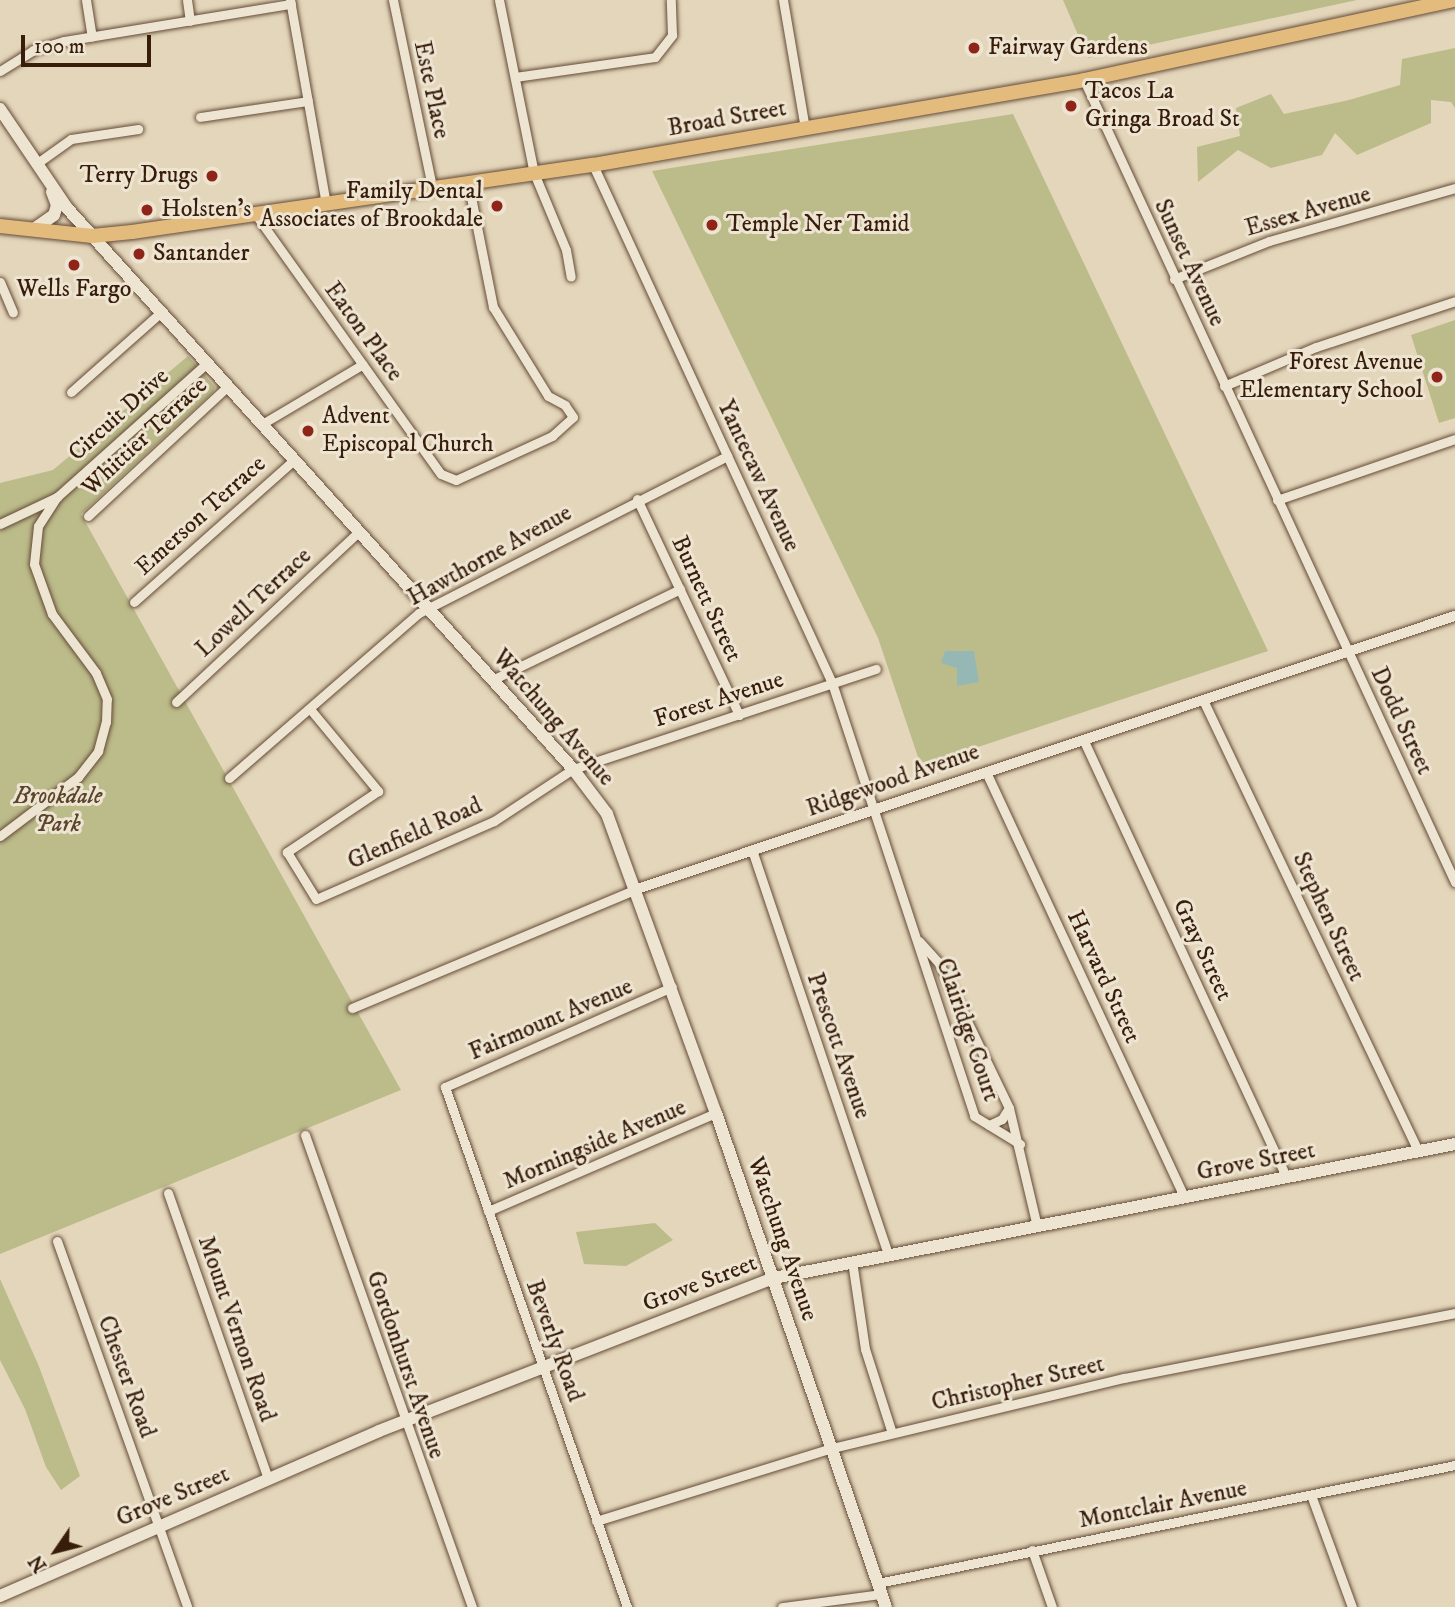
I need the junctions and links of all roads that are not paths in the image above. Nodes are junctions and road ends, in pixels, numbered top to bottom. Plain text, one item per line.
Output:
1 (86, 0) edge
2 (187, 0) edge
3 (393, 0) edge
4 (499, 0) edge
5 (671, 0) edge
6 (783, 0) edge
7 (1455, 0) edge
8 (290, 2) edge
9 (190, 21) junction
10 (92, 37) junction
11 (0, 71) edge
12 (515, 77) junction
13 (1084, 80) junction
14 (308, 101) junction
15 (0, 109) edge
16 (200, 117) dead end
17 (138, 129) dead end
18 (805, 129) junction
19 (36, 164) junction
20 (593, 165) junction
21 (534, 173) junction
22 (468, 182) junction
23 (50, 185) junction
24 (432, 187) junction
25 (1455, 188) edge
26 (326, 205) junction
27 (256, 215) junction
28 (0, 226) edge
29 (34, 229) junction
30 (92, 236) junction
31 (571, 277) dead end
32 (1174, 279) junction
33 (0, 282) edge
34 (1455, 301) edge
35 (13, 312) dead end
36 (161, 312) junction
37 (207, 363) junction
38 (363, 364) junction
39 (228, 386) junction
40 (1224, 386) junction
41 (71, 392) dead end
42 (262, 424) junction
43 (1455, 439) edge
44 (727, 456) junction
45 (294, 460) junction
46 (57, 497) junction
47 (638, 499) junction
48 (1277, 500) junction
49 (88, 516) dead end
50 (0, 524) edge
51 (359, 532) junction
52 (680, 589) junction
53 (134, 602) dead end
54 (427, 608) junction
55 (1455, 616) edge
56 (1348, 652) junction
57 (876, 668) dead end
58 (492, 680) junction
59 (832, 683) junction
60 (1203, 700) junction
61 (176, 702) dead end
62 (310, 709) junction
63 (738, 715) junction
64 (1083, 739) junction
65 (573, 769) junction
66 (986, 772) junction
67 (229, 778) dead end
68 (871, 810) junction
69 (0, 836) edge
70 (752, 850) junction
71 (1451, 865) edge
72 (1455, 882) edge
73 (637, 889) junction
74 (918, 940) junction
75 (672, 987) junction
76 (352, 1008) dead end
77 (444, 1087) joint
78 (1009, 1108) junction
79 (716, 1113) junction
80 (989, 1125) junction
81 (305, 1136) dead end
82 (1020, 1144) junction
83 (1455, 1144) edge
84 (1418, 1151) junction
85 (1286, 1177) junction
86 (168, 1193) dead end
87 (1185, 1198) junction
88 (488, 1211) junction
89 (1037, 1226) junction
90 (58, 1241) dead end
91 (888, 1253) junction
92 (852, 1261) junction
93 (774, 1278) junction
94 (1455, 1313) edge
95 (544, 1368) junction
96 (404, 1422) junction
97 (892, 1433) junction
98 (832, 1448) junction
99 (1455, 1465) edge
100 (268, 1479) junction
101 (1311, 1495) junction
102 (596, 1521) junction
103 (159, 1526) junction
104 (1032, 1550) junction
105 (880, 1589) junction
106 (2, 1597) edge
107 (187, 1607) edge
108 (472, 1607) edge
109 (627, 1607) edge
110 (782, 1607) edge
111 (886, 1607) edge
112 (1052, 1607) edge
113 (1352, 1607) edge

1 - 10 street
2 - 9 street
3 - 24 street, Este Place
4 - 12 street
5 - 12 street
6 - 18 street
7 - 13 main road, Broad Street
8 - 9 street
8 - 14 street
9 - 10 street
10 - 11 street
12 - 21 street
13 - 18 main road, Broad Street
13 - 32 street, Sunset Avenue
14 - 16 street
14 - 26 street
15 - 19 main road, Watchung Avenue
17 - 19 street
18 - 20 main road, Broad Street
19 - 23 main road, Watchung Avenue
20 - 21 main road, Broad Street
20 - 44 street, Yantecaw Avenue
21 - 22 main road, Broad Street
21 - 31 street
22 - 24 main road, Broad Street
22 - 38 street, Eaton Place
23 - 29 main road
23 - 30 main road, Watchung Avenue
24 - 26 main road, Broad Street
25 - 32 street, Essex Avenue
26 - 27 main road, Broad Street
27 - 30 main road, Broad Street
27 - 38 street, Eaton Place
28 - 29 main road, Broad Street
29 - 30 main road, Broad Street
30 - 36 main road, Watchung Avenue
32 - 40 street, Sunset Avenue
33 - 35 street
34 - 40 street
36 - 37 main road, Watchung Avenue
36 - 41 street
37 - 39 main road, Watchung Avenue
37 - 46 street, Circuit Drive
38 - 42 street
39 - 42 main road, Watchung Avenue
39 - 49 street, Whittier Terrace
40 - 48 street, Sunset Avenue
42 - 45 main road, Watchung Avenue
43 - 48 street
44 - 47 street, Hawthorne Avenue
44 - 59 street, Yantecaw Avenue
45 - 51 main road, Watchung Avenue
45 - 53 street, Emerson Terrace
46 - 50 street
46 - 69 street
47 - 52 street, Burnett Street
47 - 54 street, Hawthorne Avenue
48 - 56 street, Sunset Avenue
51 - 54 main road, Watchung Avenue
51 - 61 street, Lowell Terrace
52 - 58 street
52 - 63 street, Burnett Street
54 - 58 main road, Watchung Avenue
54 - 62 street, Hawthorne Avenue
55 - 56 street, Ridgewood Avenue
56 - 60 street, Ridgewood Avenue
56 - 71 street, Dodd Street
57 - 59 street, Forest Avenue
58 - 65 main road, Watchung Avenue
59 - 63 street, Forest Avenue
59 - 68 street, Yantecaw Avenue
60 - 64 street, Ridgewood Avenue
60 - 84 street, Stephen Street
62 - 65 street, Glenfield Road
62 - 67 street, Hawthorne Avenue
63 - 65 street, Forest Avenue
64 - 66 street, Ridgewood Avenue
64 - 85 street, Gray Street
65 - 73 main road, Watchung Avenue
66 - 68 street, Ridgewood Avenue
66 - 87 street, Harvard Street
68 - 70 street, Ridgewood Avenue
68 - 74 street, Clairidge Court
70 - 73 street, Ridgewood Avenue
70 - 91 street, Prescott Avenue
71 - 72 street, Dodd Street
73 - 75 main road, Watchung Avenue
73 - 76 street, Ridgewood Avenue
74 - 78 street, Clairidge Court
74 - 80 street, Clairidge Court
75 - 77 street, Fairmount Avenue
75 - 79 main road, Watchung Avenue
77 - 88 street, Beverly Road
78 - 80 street, Clairidge Court
78 - 82 street, Clairidge Court
79 - 88 street, Morningside Avenue
79 - 93 main road, Watchung Avenue
80 - 82 street, Clairidge Court
81 - 96 street, Gordonhurst Avenue
82 - 89 street, Clairidge Court
83 - 84 main road, Grove Street
84 - 85 main road, Grove Street
85 - 87 main road, Grove Street
86 - 100 street, Mount Vernon Road
87 - 89 main road, Grove Street
88 - 95 street, Beverly Road
89 - 91 main road, Grove Street
90 - 103 street, Chester Road
91 - 92 main road, Grove Street
92 - 93 main road, Grove Street
92 - 97 street
93 - 95 main road, Grove Street
93 - 98 main road, Watchung Avenue
94 - 97 street, Christopher Street
95 - 96 main road, Grove Street
95 - 102 street, Beverly Road
96 - 100 main road, Grove Street
96 - 108 street, Gordonhurst Avenue
97 - 98 street, Christopher Street
98 - 102 street, Christopher Street
98 - 105 main road, Watchung Avenue
99 - 101 street, Montclair Avenue
100 - 103 main road, Grove Street
101 - 104 street, Montclair Avenue
101 - 113 street
102 - 109 street, Beverly Road
103 - 106 main road, Grove Street
103 - 107 street, Chester Road
104 - 105 street, Montclair Avenue
104 - 112 street
105 - 110 street, Montclair Avenue
105 - 111 main road, Watchung Avenue

